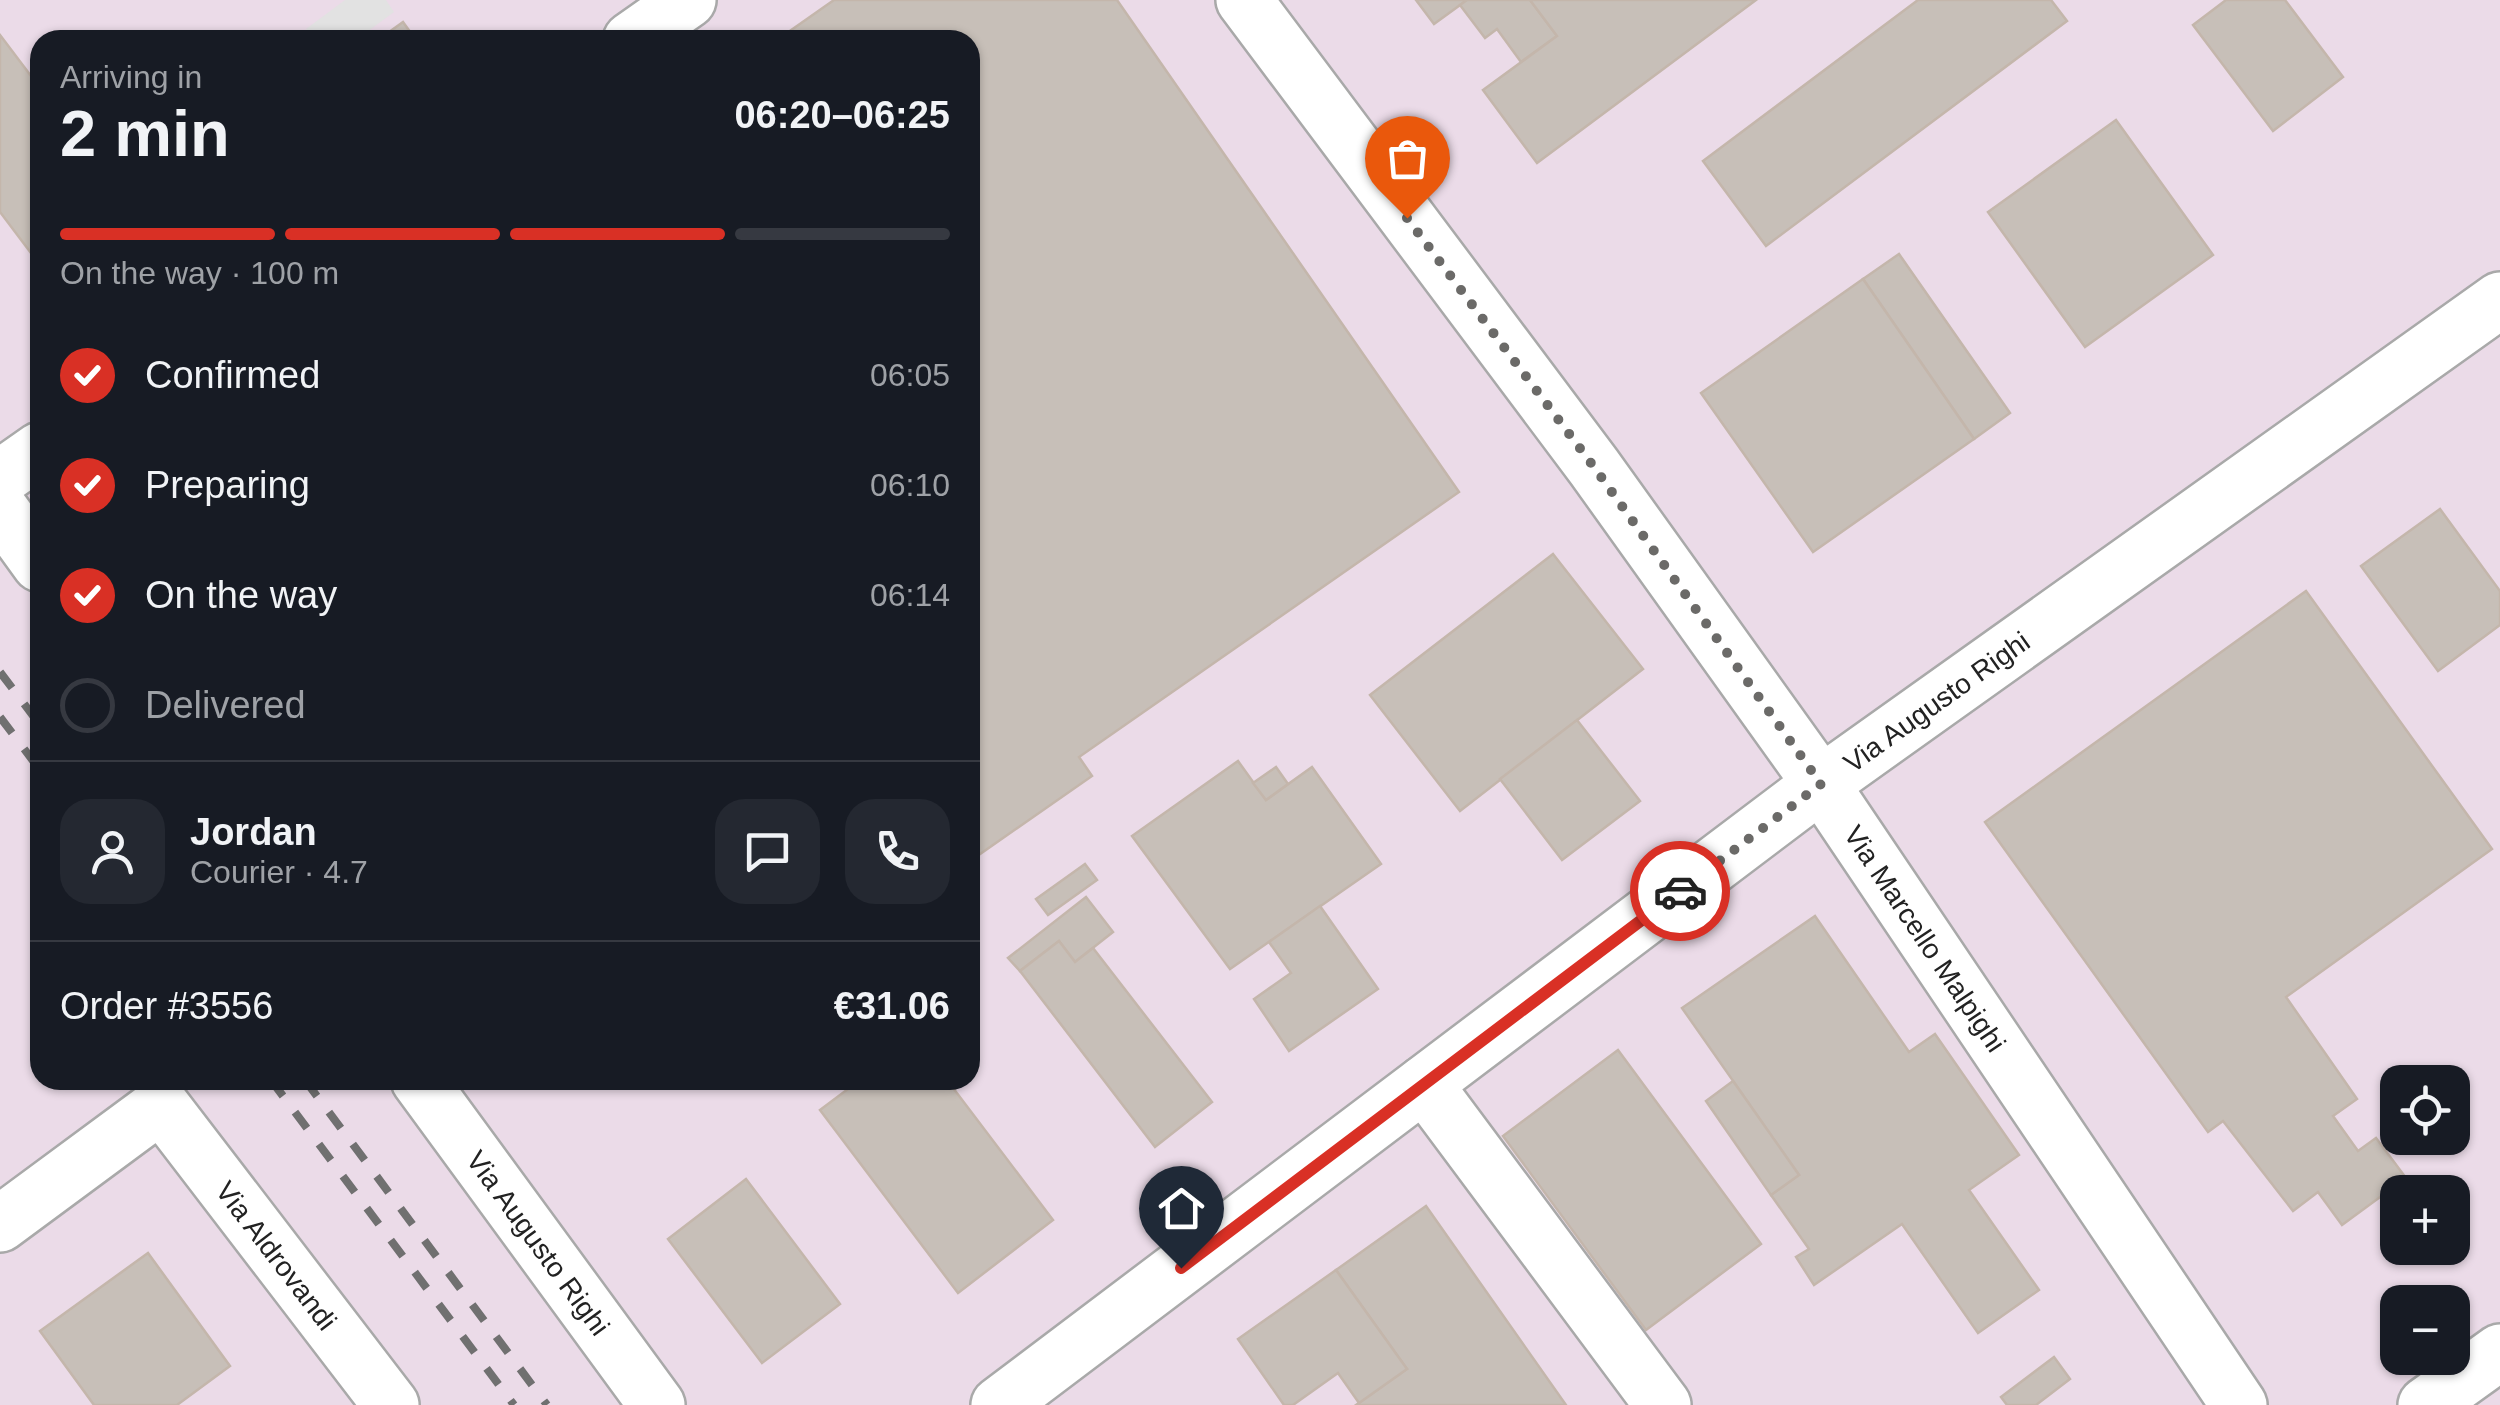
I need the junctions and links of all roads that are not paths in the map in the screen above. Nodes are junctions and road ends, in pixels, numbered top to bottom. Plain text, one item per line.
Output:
1 (688, 0) edge
2 (1244, 0) edge
3 (645, 30) edge
4 (2500, 300) edge
5 (30, 457) edge
6 (0, 478) edge
7 (0, 509) edge
8 (30, 550) edge
9 (1821, 784) junction
10 (1424, 1084) junction
11 (425, 1090) edge
12 (0, 1224) edge
13 (2500, 1352) edge
14 (391, 1405) edge
15 (657, 1405) edge
16 (999, 1405) edge
17 (1663, 1405) edge
18 (2239, 1405) edge
19 (2426, 1405) edge

1 - 3 street
2 - 9 street, Via Marcello Malpighi
4 - 9 street, Via Augusto Righi
5 - 6 street
7 - 8 street
9 - 10 street, Via Augusto Righi
9 - 18 street, Via Marcello Malpighi
10 - 16 street, Via Augusto Righi
10 - 17 street
11 - 15 street, Via Augusto Righi
12 - 14 street, Via Aldrovandi
13 - 19 street

